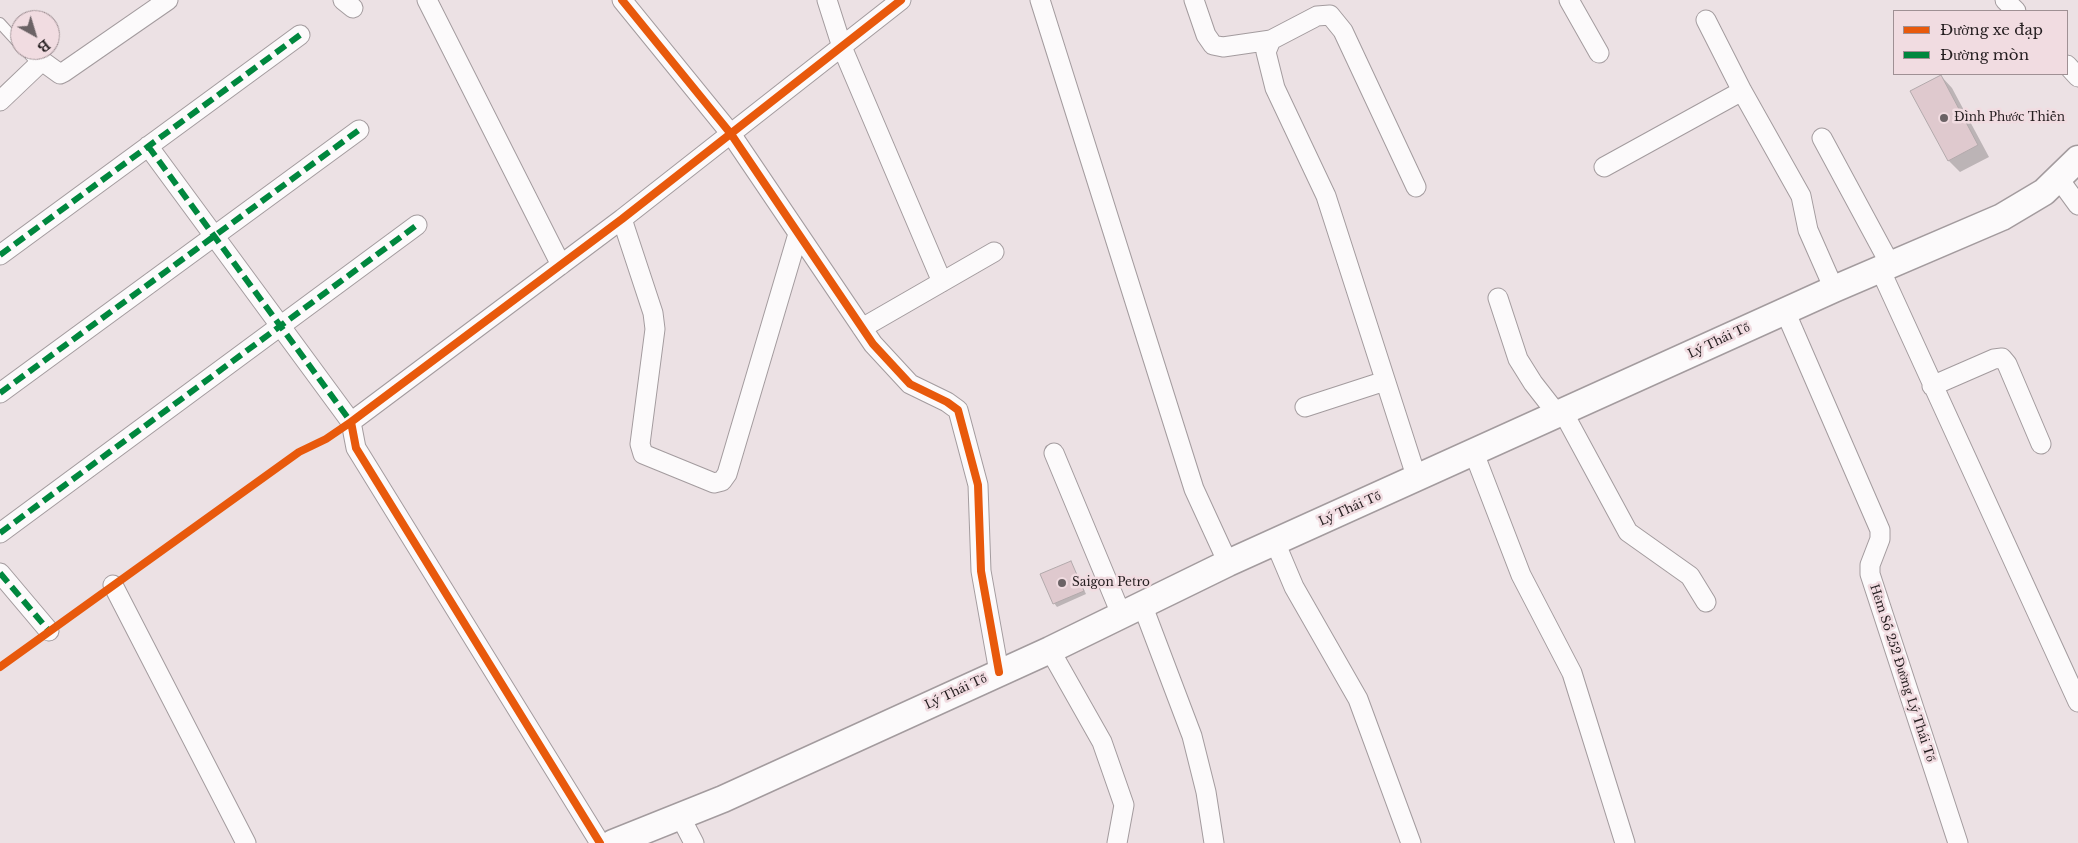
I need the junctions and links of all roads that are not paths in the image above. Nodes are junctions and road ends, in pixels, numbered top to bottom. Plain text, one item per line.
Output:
1 (168, 0) edge
2 (427, 0) edge
3 (622, 0) edge
4 (827, 0) edge
5 (901, 0) edge
6 (1040, 0) edge
7 (1194, 0) edge
8 (1569, 0) edge
9 (2005, 0) edge
10 (1314, 8) edge
11 (2015, 10) edge
12 (1706, 20) dead end
13 (0, 23) edge
14 (10, 34) edge
15 (300, 35) dead end
16 (1271, 40) junction
17 (842, 47) junction
18 (1599, 53) dead end
19 (34, 60) edge
20 (38, 64) junction
21 (2068, 66) edge
22 (2078, 76) edge
23 (1742, 92) junction
24 (0, 100) edge
25 (359, 130) dead end
26 (731, 134) junction
27 (1822, 138) dead end
28 (148, 146) junction
29 (2078, 159) edge
30 (1604, 167) dead end
31 (2059, 179) junction
32 (1416, 187) dead end
33 (2078, 205) edge
34 (622, 219) junction
35 (417, 225) dead end
36 (798, 234) junction
37 (214, 235) junction
38 (994, 252) dead end
39 (0, 255) edge
40 (561, 266) junction
41 (1885, 266) junction
42 (942, 282) junction
43 (1834, 288) junction
44 (1498, 298) dead end
45 (1785, 311) junction
46 (281, 326) junction
47 (862, 328) junction
48 (1386, 381) junction
49 (1932, 386) junction
50 (0, 393) edge
51 (1305, 407) dead end
52 (1560, 413) junction
53 (351, 422) junction
54 (2041, 444) dead end
55 (1054, 453) dead end
56 (1474, 453) junction
57 (1417, 479) junction
58 (0, 533) edge
59 (1275, 542) junction
60 (1228, 563) junction
61 (0, 573) edge
62 (113, 585) dead end
63 (1706, 602) dead end
64 (1132, 609) junction
65 (49, 631) dead end
66 (1050, 650) junction
67 (1000, 672) junction
68 (2078, 702) edge
69 (680, 816) junction
70 (246, 843) edge
71 (600, 843) edge
72 (612, 843) edge
73 (694, 843) edge
74 (1117, 843) edge
75 (1214, 843) edge
76 (1411, 843) edge
77 (1625, 843) edge
78 (1958, 843) edge

1 - 20 street
2 - 40 street
3 - 26 street
4 - 17 street
5 - 17 street
6 - 60 street
7 - 16 street
8 - 18 street
9 - 11 street
10 - 16 street
10 - 32 street
12 - 23 street
13 - 14 lane
15 - 28 street
16 - 48 street
17 - 26 street
17 - 42 street
19 - 20 lane
20 - 24 street
21 - 22 street
23 - 30 street
23 - 43 street
25 - 37 street
26 - 34 street
26 - 36 street
27 - 41 street
28 - 37 street
28 - 39 street
29 - 31 main road, Lý Thái Tổ
31 - 33 street
31 - 41 main road, Lý Thái Tổ
34 - 36 street
34 - 40 street
35 - 46 street
36 - 47 street
37 - 46 street
37 - 50 street
38 - 42 street
40 - 53 street
41 - 43 main road, Lý Thái Tổ
41 - 49 street
42 - 47 street
43 - 45 main road, Lý Thái Tổ
44 - 52 street
45 - 52 main road, Lý Thái Tổ
45 - 78 street, Hẻm Số 252 Đường Lý Thái Tổ
46 - 53 street
46 - 58 street
47 - 67 street
48 - 51 street
48 - 57 street
49 - 54 street
49 - 68 street
52 - 56 main road, Lý Thái Tổ
52 - 63 street
53 - 71 street
55 - 64 street
56 - 57 main road, Lý Thái Tổ
56 - 77 street
57 - 59 main road, Lý Thái Tổ
59 - 60 main road, Lý Thái Tổ
59 - 76 street
60 - 64 main road, Lý Thái Tổ
61 - 65 street
62 - 70 street
64 - 66 main road, Lý Thái Tổ
64 - 75 street
66 - 67 main road, Lý Thái Tổ
66 - 74 street
67 - 69 main road, Lý Thái Tổ
69 - 72 main road, Lý Thái Tổ
69 - 73 street

